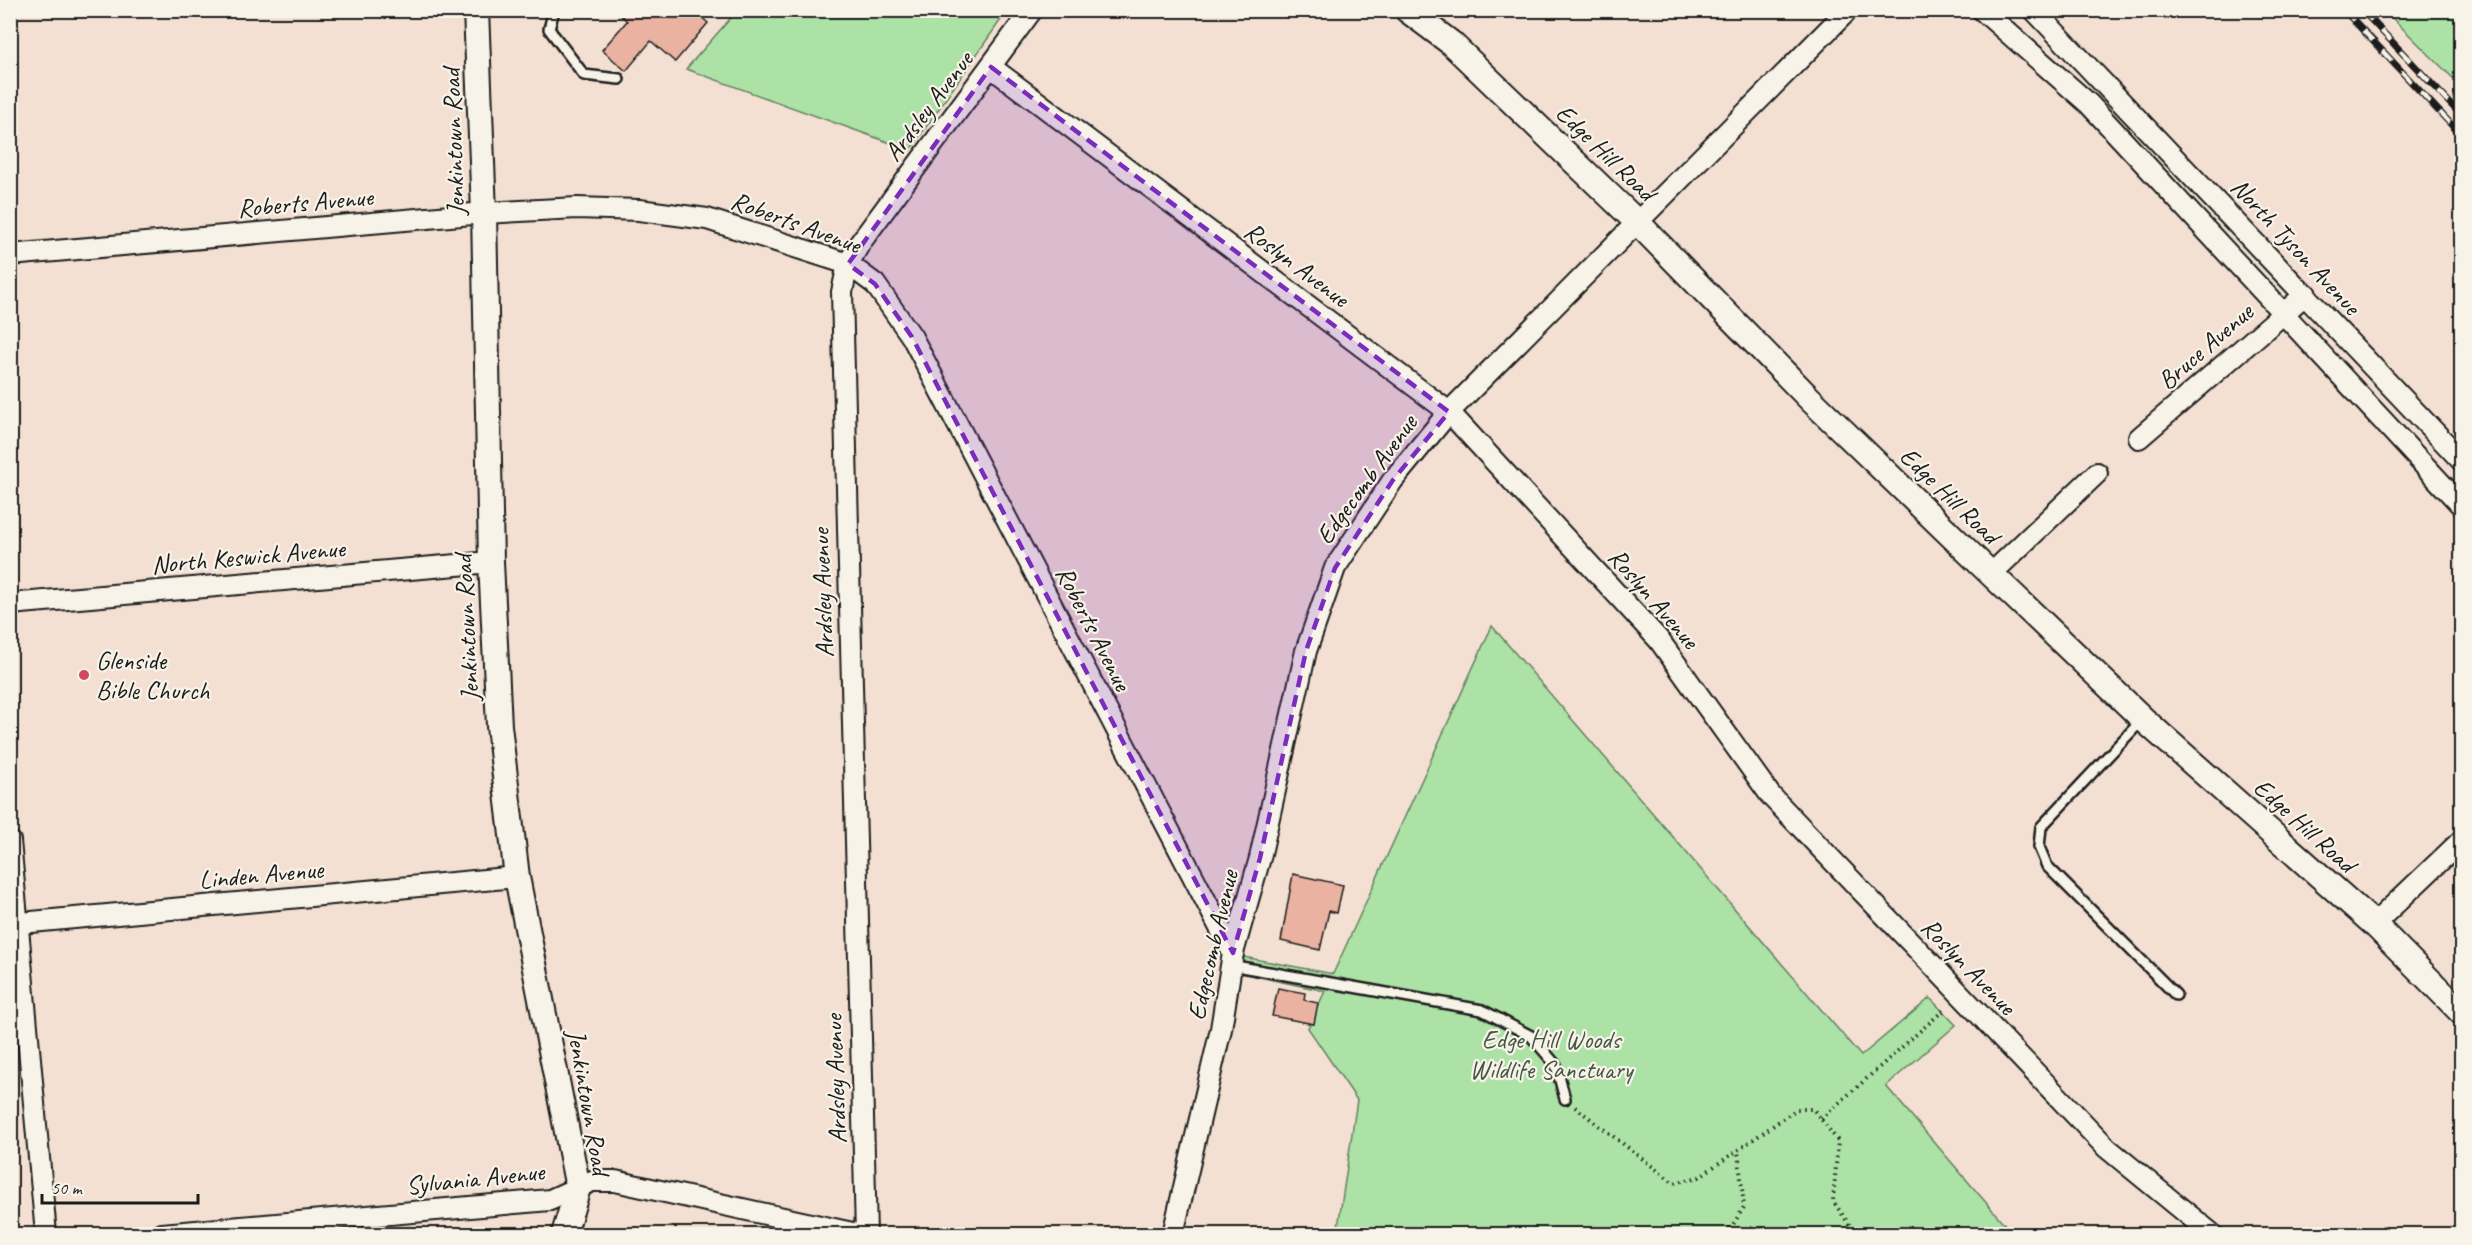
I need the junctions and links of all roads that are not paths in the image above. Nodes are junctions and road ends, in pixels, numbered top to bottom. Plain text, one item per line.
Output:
1 (476, 10) edge
2 (554, 10) edge
3 (1032, 10) edge
4 (1407, 10) edge
5 (1848, 10) edge
6 (1982, 10) edge
7 (2034, 10) edge
8 (991, 67) junction
9 (2091, 69) junction
10 (619, 79) dead end
11 (2117, 135) junction
12 (484, 213) junction
13 (1637, 222) junction
14 (10, 255) edge
15 (848, 264) junction
16 (2306, 294) junction
17 (2283, 315) junction
18 (1449, 412) junction
19 (2139, 438) dead end
20 (2462, 461) edge
21 (2097, 473) dead end
22 (2462, 506) edge
23 (491, 562) junction
24 (1991, 574) junction
25 (10, 604) edge
26 (2143, 719) junction
27 (2462, 840) edge
28 (10, 841) edge
29 (517, 877) junction
30 (14, 924) edge
31 (2374, 924) junction
32 (1231, 959) junction
33 (2175, 995) dead end
34 (2462, 1013) edge
35 (1565, 1100) road end
36 (578, 1188) junction
37 (46, 1234) edge
38 (162, 1234) edge
39 (564, 1234) edge
40 (857, 1234) edge
41 (866, 1234) edge
42 (1173, 1234) edge
43 (2212, 1234) edge

1 - 12 street, Jenkintown Road
2 - 10 lane
3 - 8 street, Ardsley Avenue
4 - 13 street, Edge Hill Road
5 - 13 street, Edgecomb Avenue
6 - 11 street, North Tyson Avenue
7 - 9 street, North Tyson Avenue
8 - 15 street, Ardsley Avenue
8 - 18 street, Roslyn Avenue
9 - 11 street, North Tyson Avenue
9 - 16 street, North Tyson Avenue
11 - 17 street, North Tyson Avenue
12 - 14 street, Roberts Avenue
12 - 15 street, Roberts Avenue
12 - 23 street, Jenkintown Road
13 - 18 street, Edgecomb Avenue
13 - 24 street, Edge Hill Road
15 - 32 street, Roberts Avenue
15 - 41 street, Ardsley Avenue
16 - 17 street, Bruce Avenue
16 - 20 street, North Tyson Avenue
17 - 19 street, Bruce Avenue
17 - 22 street, North Tyson Avenue
18 - 32 street, Edgecomb Avenue
18 - 43 street, Roslyn Avenue
21 - 24 street
23 - 25 street, North Keswick Avenue
23 - 29 street, Jenkintown Road
24 - 26 street, Edge Hill Road
26 - 31 street, Edge Hill Road
26 - 33 lane
27 - 31 street
28 - 30 street
29 - 30 street, Linden Avenue
29 - 36 street, Jenkintown Road
30 - 37 street
31 - 34 street, Edge Hill Road
32 - 35 lane
32 - 42 street, Edgecomb Avenue
36 - 38 street, Sylvania Avenue
36 - 39 street, Jenkintown Road
36 - 40 street, Sylvania Avenue

